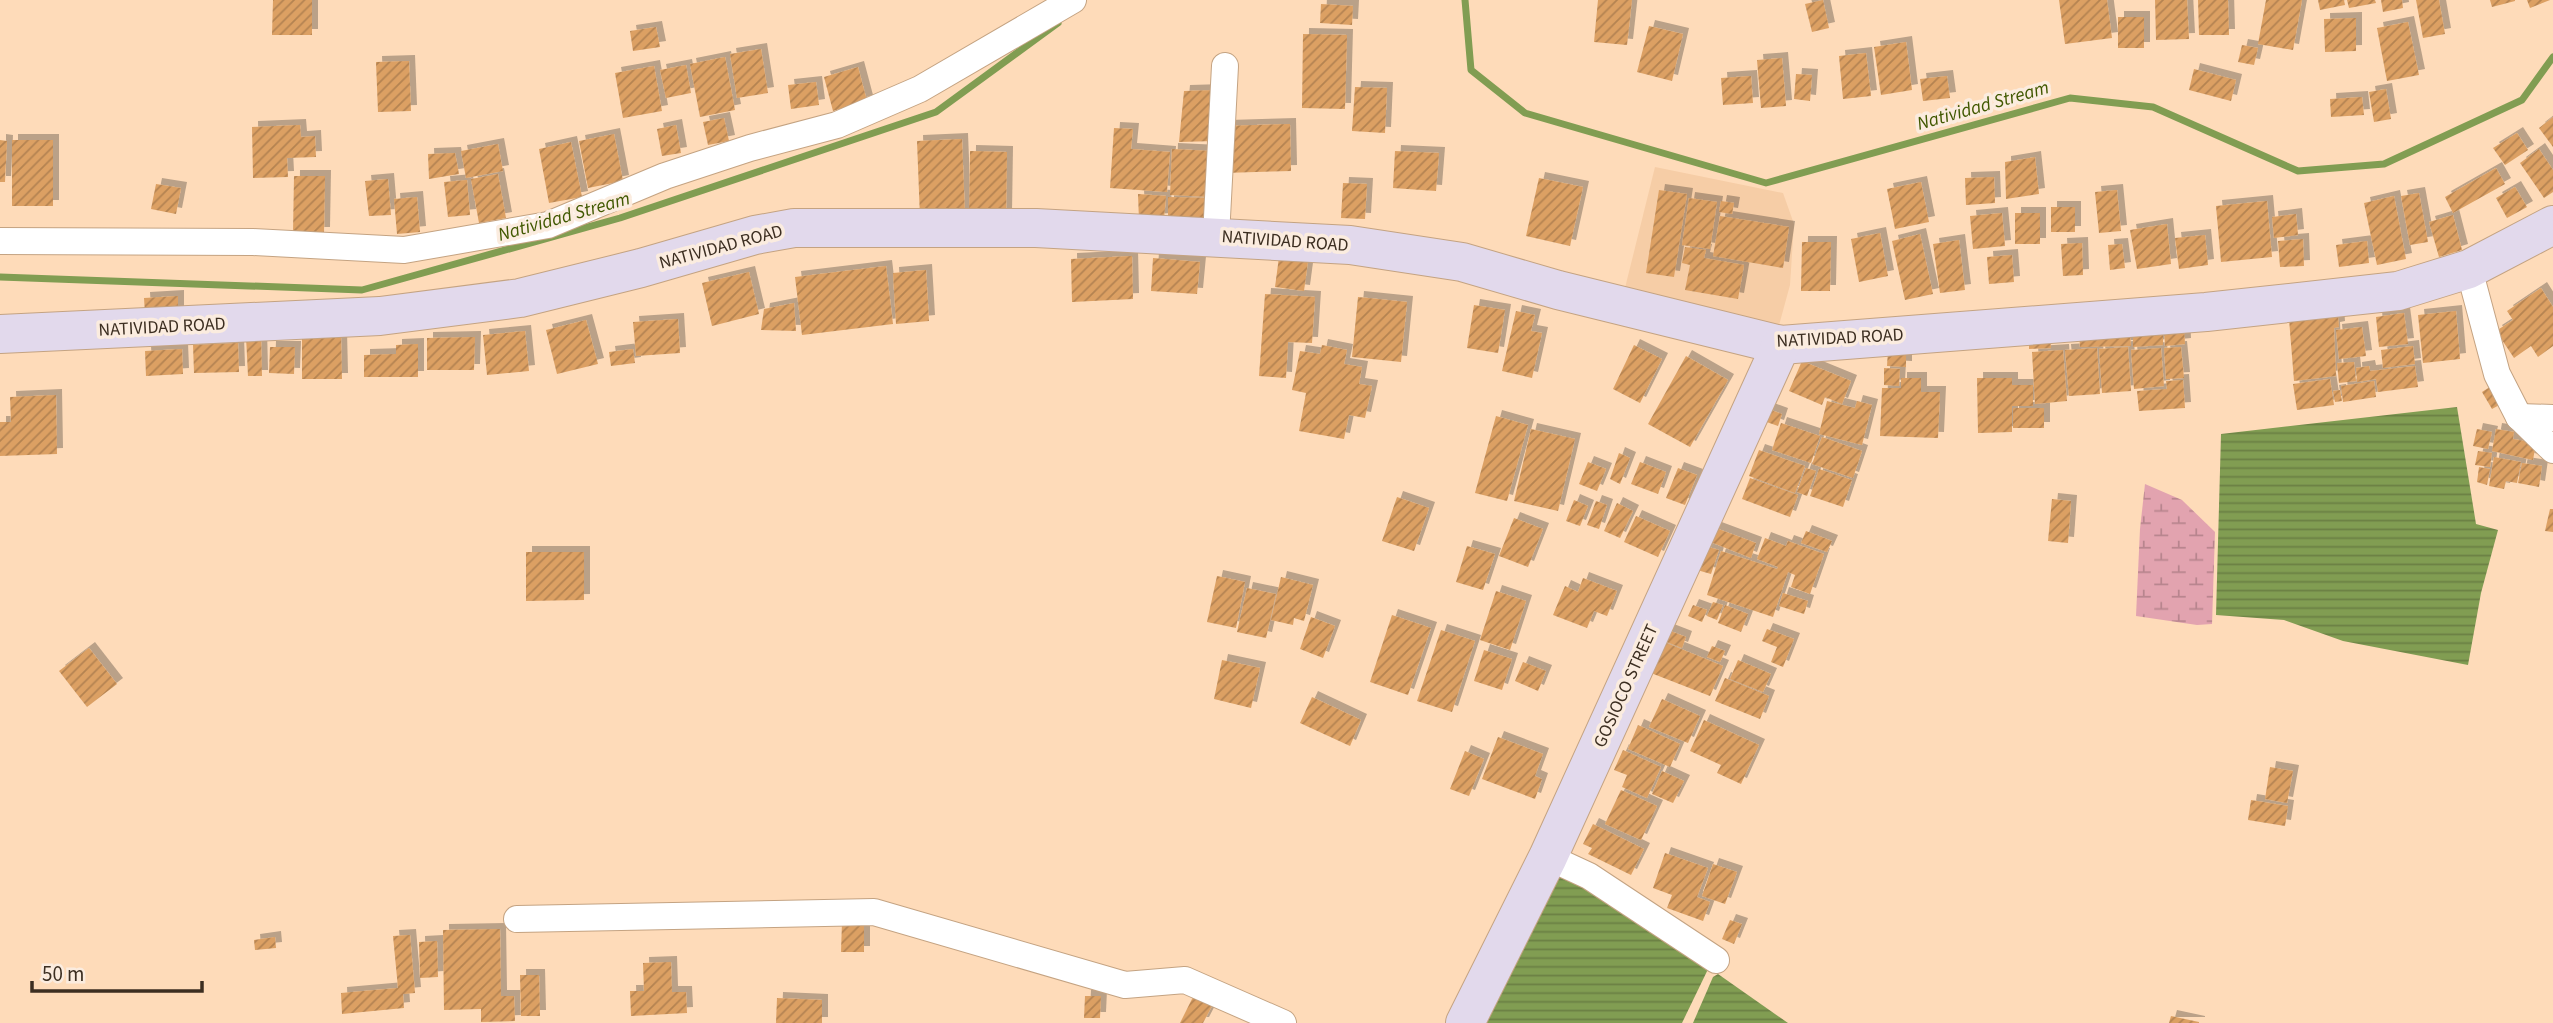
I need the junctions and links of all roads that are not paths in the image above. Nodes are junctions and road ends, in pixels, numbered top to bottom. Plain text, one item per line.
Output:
1 (1073, 0) edge
2 (1224, 66) dead end
3 (2553, 225) edge
4 (1216, 236) junction
5 (0, 241) edge
6 (2469, 269) junction
7 (0, 334) edge
8 (1781, 345) junction
9 (2519, 417) junction
10 (2553, 418) edge
11 (2553, 450) edge
12 (1548, 857) junction
13 (517, 919) dead end
14 (1716, 960) dead end
15 (1283, 1023) edge
16 (1465, 1023) edge

1 - 5 street
2 - 4 street
3 - 6 street, NATIVIDAD ROAD
4 - 7 street, NATIVIDAD ROAD
4 - 8 street, NATIVIDAD ROAD
6 - 8 street, NATIVIDAD ROAD
6 - 9 street
8 - 12 street, GOSIOCO STREET
9 - 10 street
9 - 11 street
12 - 14 street
12 - 16 street, GOSIOCO STREET
13 - 15 street

